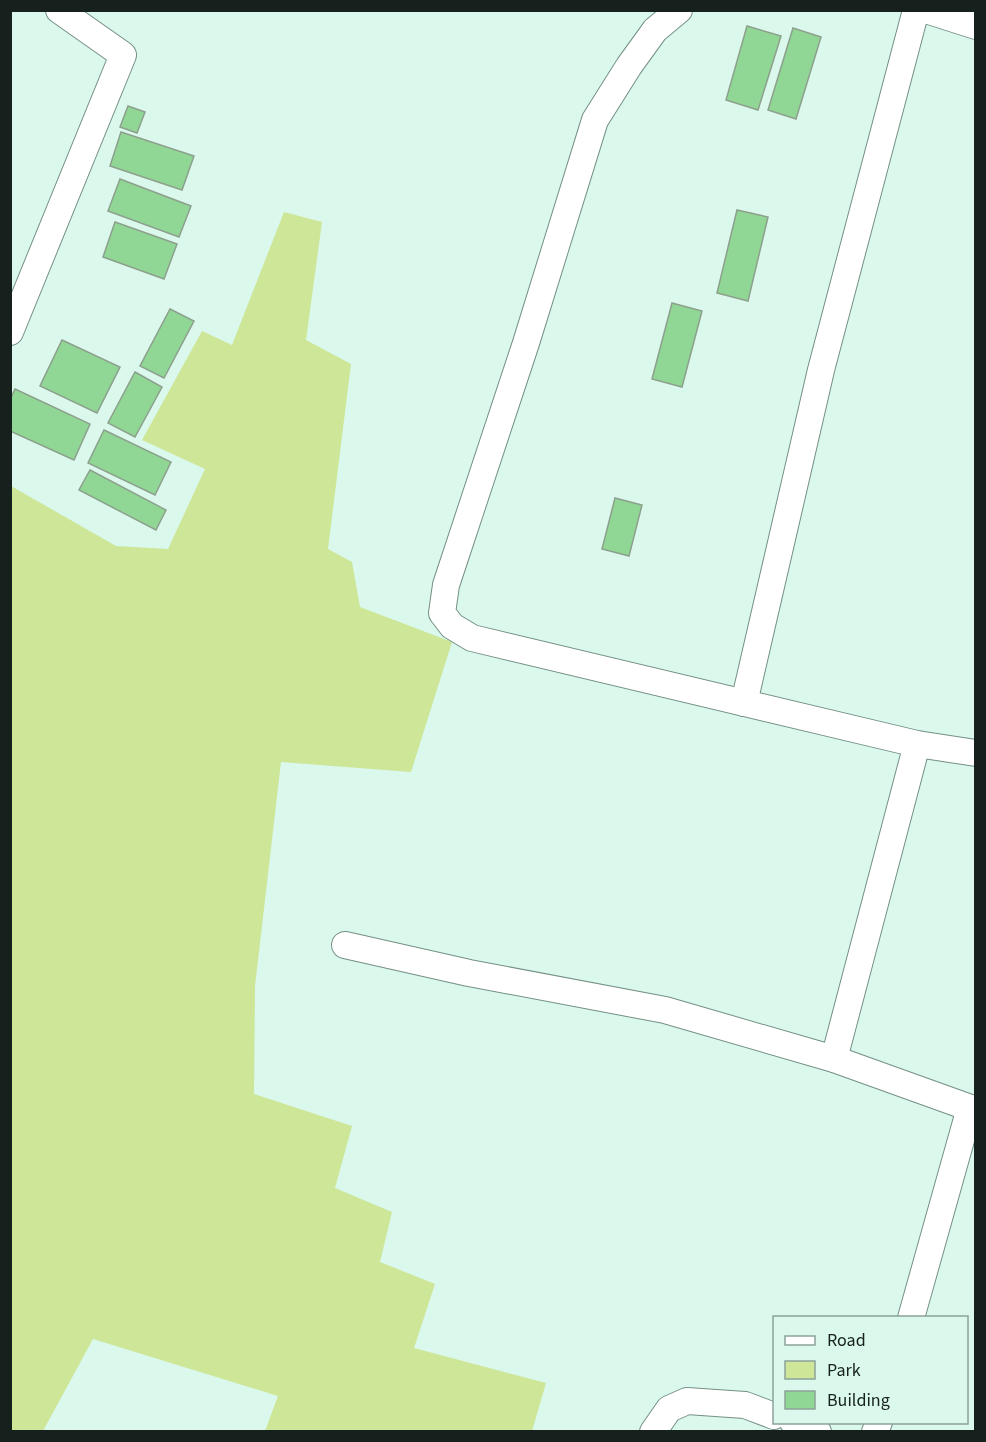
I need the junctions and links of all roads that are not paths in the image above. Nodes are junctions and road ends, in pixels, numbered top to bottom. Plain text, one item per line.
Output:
1 (59, 10) edge
2 (679, 10) edge
3 (916, 10) edge
4 (926, 10) edge
5 (975, 26) edge
6 (10, 332) edge
7 (744, 703) junction
8 (917, 744) junction
9 (975, 753) edge
10 (345, 945) dead end
11 (834, 1059) junction
12 (973, 1109) edge
13 (911, 1316) edge
14 (773, 1416) edge
15 (799, 1424) edge
16 (654, 1431) edge
17 (818, 1431) edge

1 - 6 street
2 - 7 street
3 - 7 street
4 - 5 street
7 - 8 street
8 - 9 street
8 - 11 street
10 - 11 street
11 - 12 street
12 - 13 street
14 - 16 street
15 - 17 street

